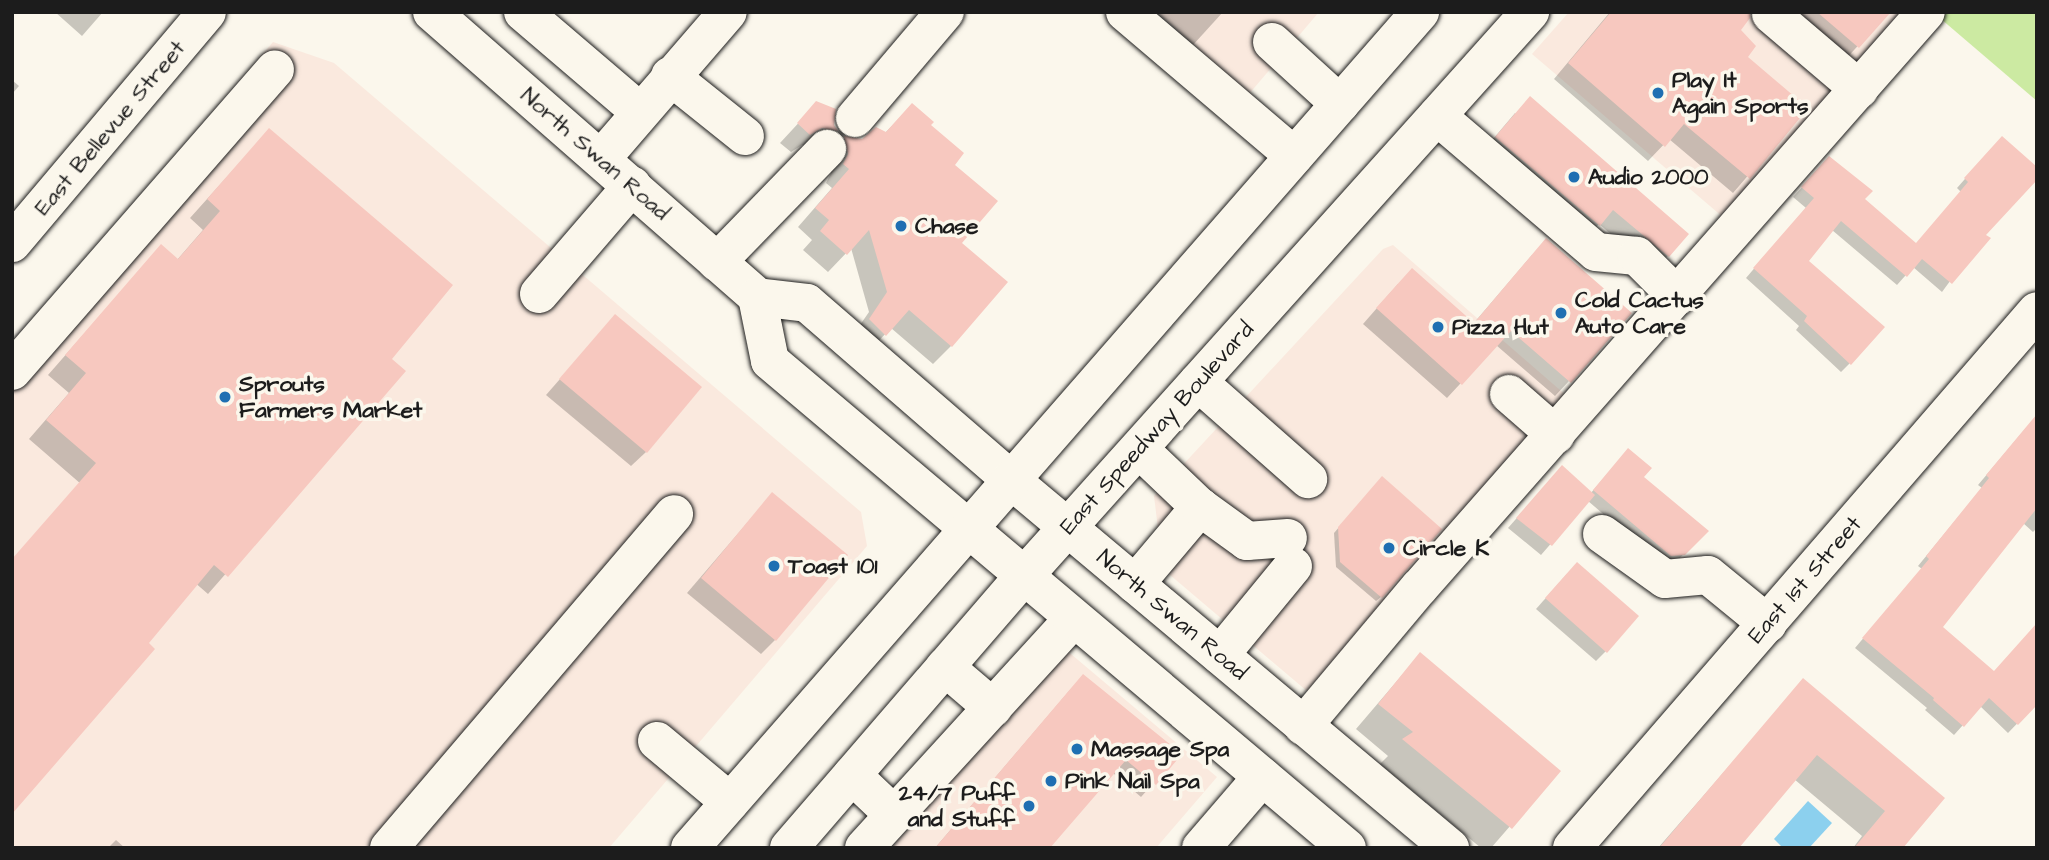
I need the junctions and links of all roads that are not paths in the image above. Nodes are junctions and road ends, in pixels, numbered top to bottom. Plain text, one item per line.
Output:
1 (207, 12) edge
2 (432, 12) edge
3 (523, 12) edge
4 (728, 12) edge
5 (945, 12) edge
6 (1125, 12) edge
7 (1420, 12) edge
8 (1530, 12) edge
9 (1926, 12) edge
10 (1771, 14) dead end
11 (1272, 42) dead end
12 (275, 69) dead end
13 (670, 76) junction
14 (1859, 89) junction
15 (1340, 104) junction
16 (640, 112) junction
17 (1437, 116) junction
18 (855, 118) dead end
19 (744, 136) dead end
20 (827, 149) dead end
21 (1294, 156) junction
22 (601, 159) junction
23 (632, 186) junction
24 (12, 243) edge
25 (717, 262) junction
26 (540, 294) dead end
27 (1677, 296) junction
28 (757, 297) junction
29 (2037, 311) edge
30 (12, 371) edge
31 (1198, 382) junction
32 (1509, 394) dead end
33 (1556, 435) junction
34 (1139, 449) junction
35 (1308, 479) dead end
36 (1011, 480) junction
37 (1200, 507) junction
38 (674, 514) dead end
39 (1068, 527) junction
40 (968, 528) junction
41 (1602, 534) dead end
42 (1024, 576) junction
43 (1135, 584) junction
44 (1074, 618) junction
45 (1768, 624) junction
46 (1220, 655) junction
47 (945, 667) junction
48 (993, 708) junction
49 (1303, 726) junction
50 (657, 741) dead end
51 (852, 775) junction
52 (1262, 777) junction
53 (730, 802) junction
54 (894, 815) junction
55 (389, 848) edge
56 (690, 848) edge
57 (789, 848) edge
58 (864, 848) edge
59 (1201, 848) edge
60 (1347, 848) edge
61 (1450, 848) edge
62 (1572, 848) edge

1 - 24 main road, East Bellevue Street
2 - 22 main road, North Swan Road
3 - 16 main road
4 - 13 main road
5 - 18 main road
6 - 21 main road
7 - 15 main road
8 - 17 main road, East Speedway Boulevard
9 - 14 main road
10 - 14 main road
11 - 15 main road
12 - 30 main road
13 - 16 main road
13 - 19 main road
14 - 27 main road
15 - 21 main road
16 - 22 main road
17 - 27 main road
17 - 31 main road, East Speedway Boulevard
20 - 25 main road
21 - 36 main road
22 - 23 main road, North Swan Road
23 - 25 main road, North Swan Road
23 - 26 main road
25 - 28 main road, North Swan Road
27 - 33 main road
28 - 36 main road, North Swan Road
28 - 40 main road
29 - 45 main road, East 1st Street
31 - 34 main road, East Speedway Boulevard
31 - 35 main road
32 - 33 main road
33 - 49 main road
34 - 37 main road
34 - 39 main road, East Speedway Boulevard
36 - 39 main road, North Swan Road
36 - 40 main road
37 - 43 main road
37 - 46 main road
38 - 55 main road
39 - 42 main road, East Speedway Boulevard
39 - 43 main road, North Swan Road
40 - 42 main road
40 - 53 main road
41 - 45 main road
42 - 44 main road
42 - 47 main road, East Speedway Boulevard
43 - 46 main road, North Swan Road
44 - 48 main road
44 - 52 main road
45 - 62 main road, East 1st Street
46 - 49 main road, North Swan Road
47 - 48 main road
47 - 51 main road, East Speedway Boulevard
48 - 54 main road
49 - 61 main road, North Swan Road
50 - 53 main road
51 - 54 main road
51 - 57 main road, East Speedway Boulevard
52 - 59 main road
52 - 60 main road
53 - 56 main road
54 - 58 main road

